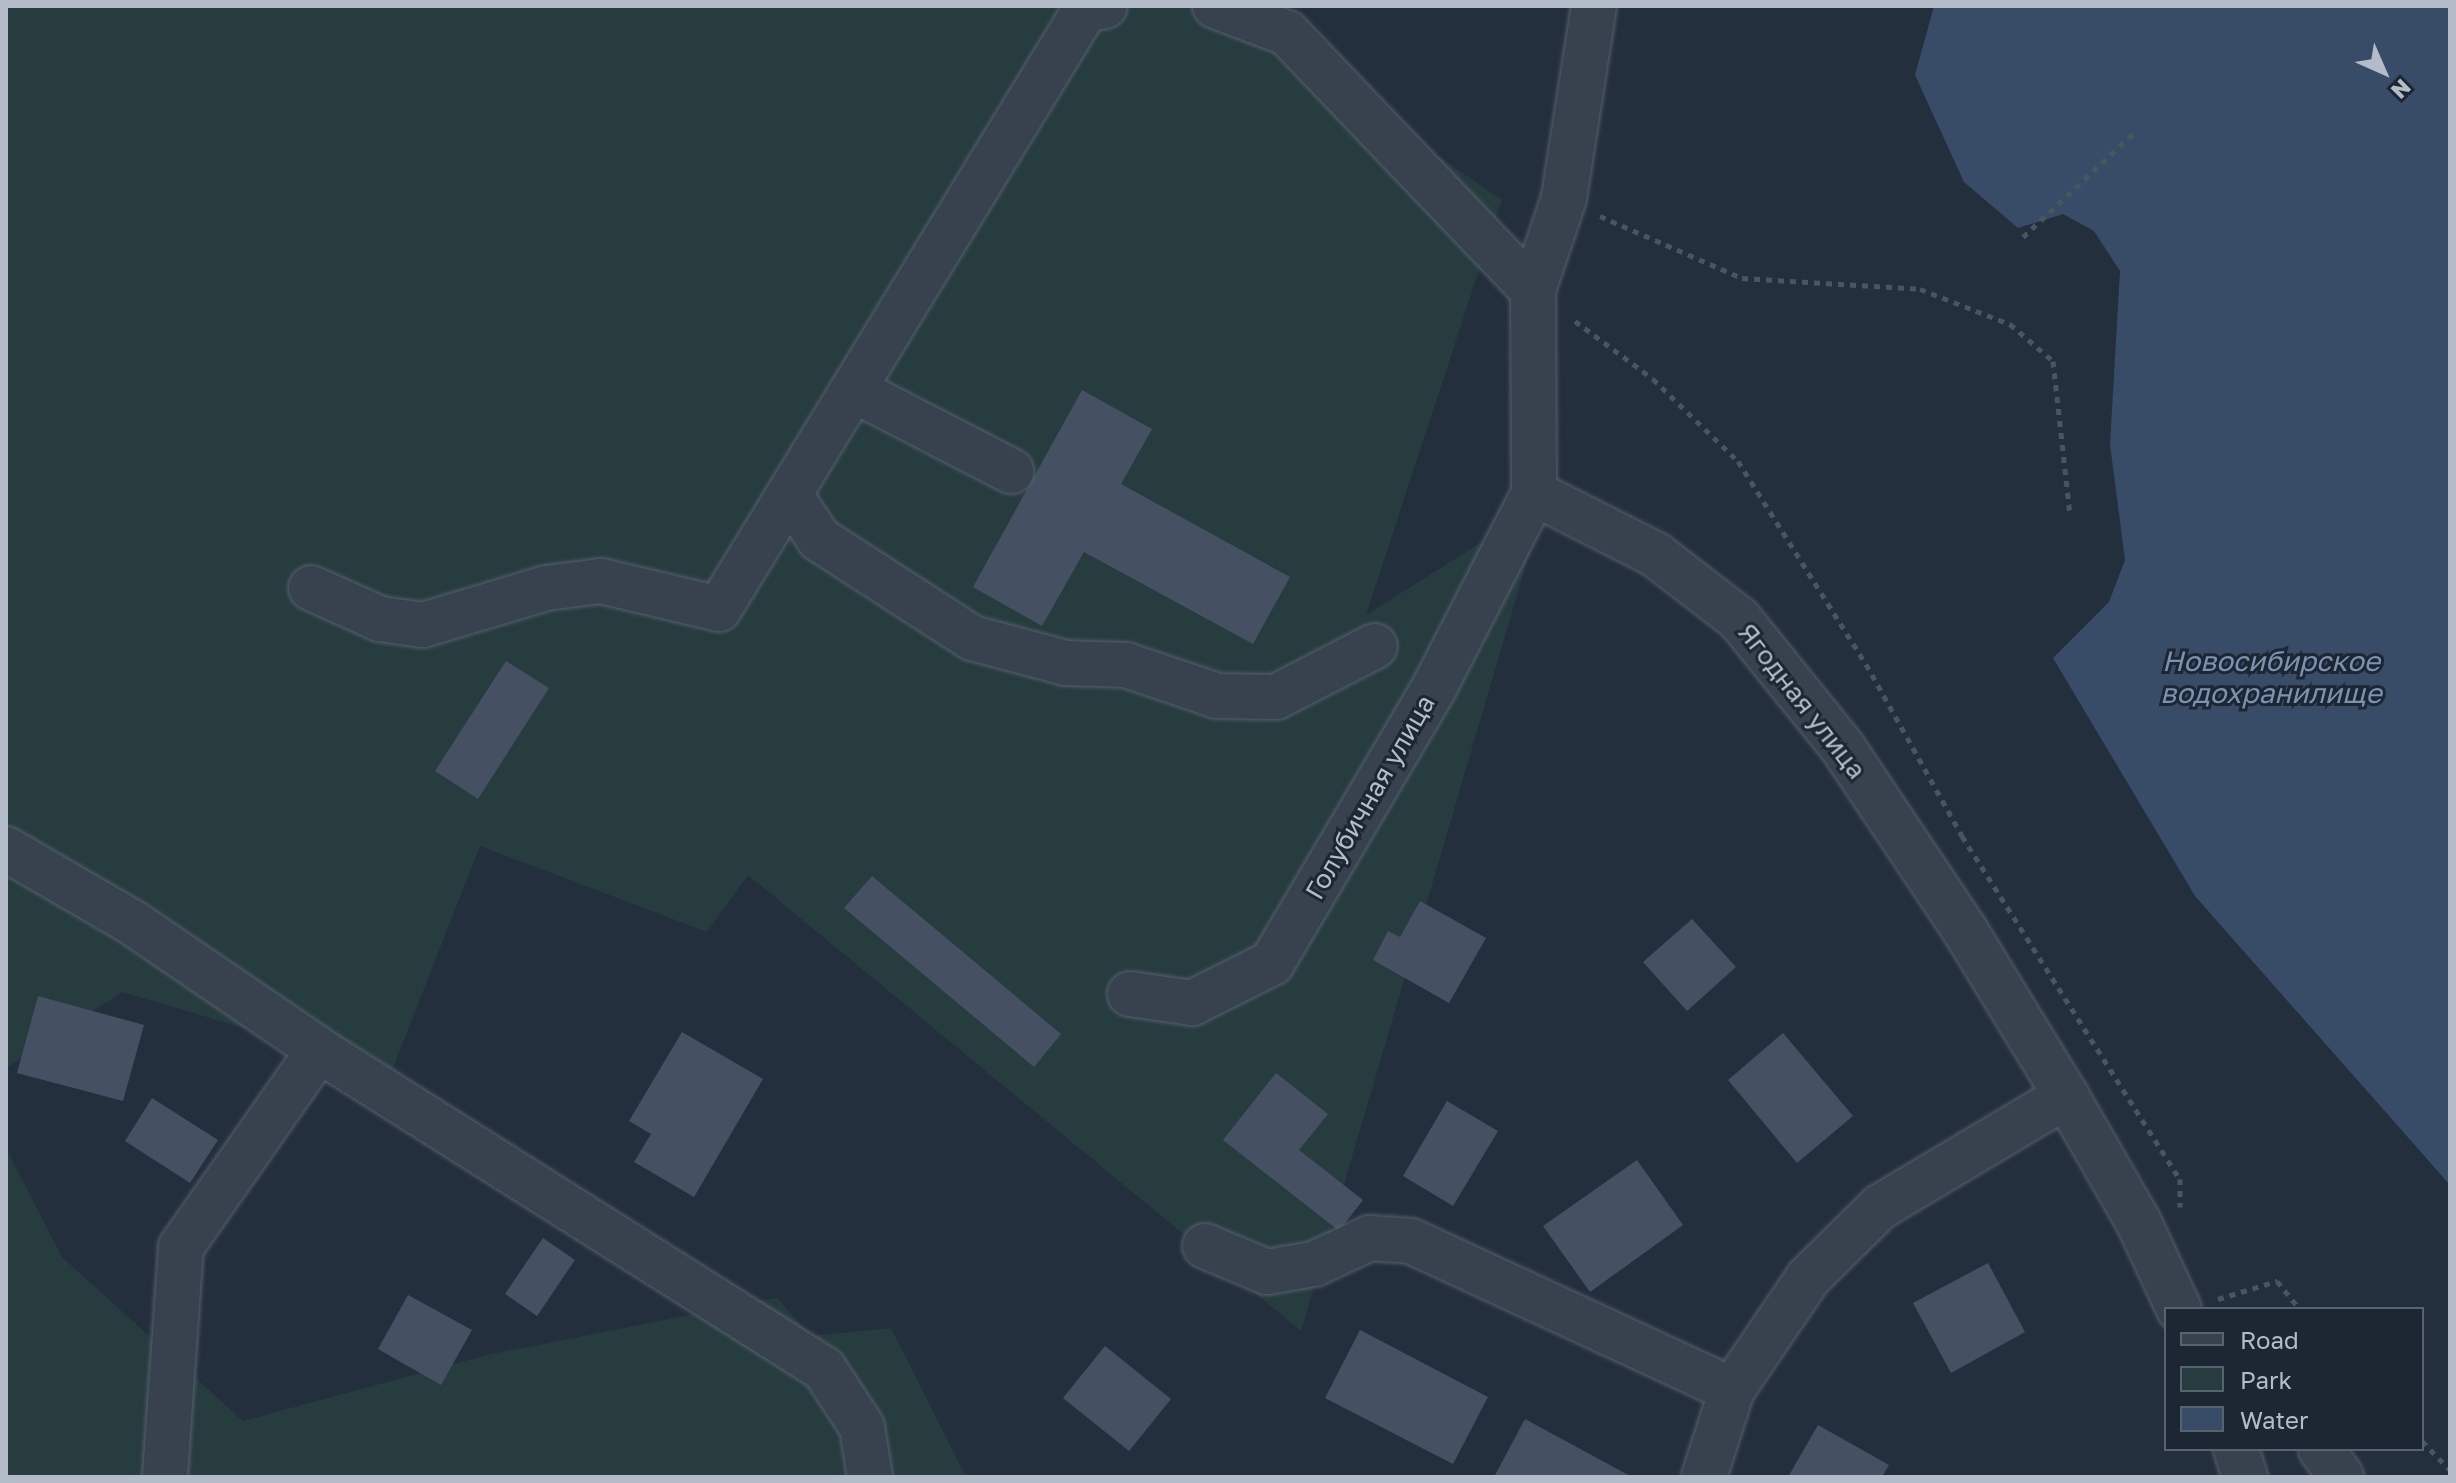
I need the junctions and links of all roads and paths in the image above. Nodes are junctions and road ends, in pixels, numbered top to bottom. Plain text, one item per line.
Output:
1 (1105, 6) edge
2 (1215, 6) edge
3 (1592, 19) edge
4 (2135, 132) dead end
5 (1564, 198) junction
6 (2023, 237) dead end
7 (1533, 290) junction
8 (854, 390) junction
9 (1011, 471) dead end
10 (1534, 493) junction
11 (790, 495) junction
12 (2070, 516) dead end
13 (311, 588) dead end
14 (1375, 646) dead end
15 (6, 849) edge
16 (1130, 994) dead end
17 (319, 1050) junction
18 (2066, 1096) junction
19 (2180, 1222) dead end
20 (1205, 1246) dead end
21 (2196, 1305) edge
22 (2298, 1307) edge
23 (1732, 1390) junction
24 (2424, 1443) edge
25 (2237, 1451) edge
26 (2322, 1451) edge
27 (2450, 1470) edge
28 (165, 1477) edge
29 (870, 1477) edge
30 (1704, 1477) edge
31 (2245, 1477) edge
32 (2341, 1477) edge

1 - 8 street
2 - 7 street
3 - 5 street
4 - 6 path
5 - 7 street
5 - 12 path
7 - 10 street
7 - 19 path
8 - 9 street
8 - 11 street
10 - 16 street, Голубичная улица
10 - 18 street, Ягодная улица
11 - 13 street
11 - 14 street
15 - 17 street
17 - 28 street
17 - 29 street
18 - 21 street, Ягодная улица
18 - 23 street
20 - 23 street
21 - 22 path
23 - 30 street
24 - 27 path
25 - 31 street
26 - 32 street

